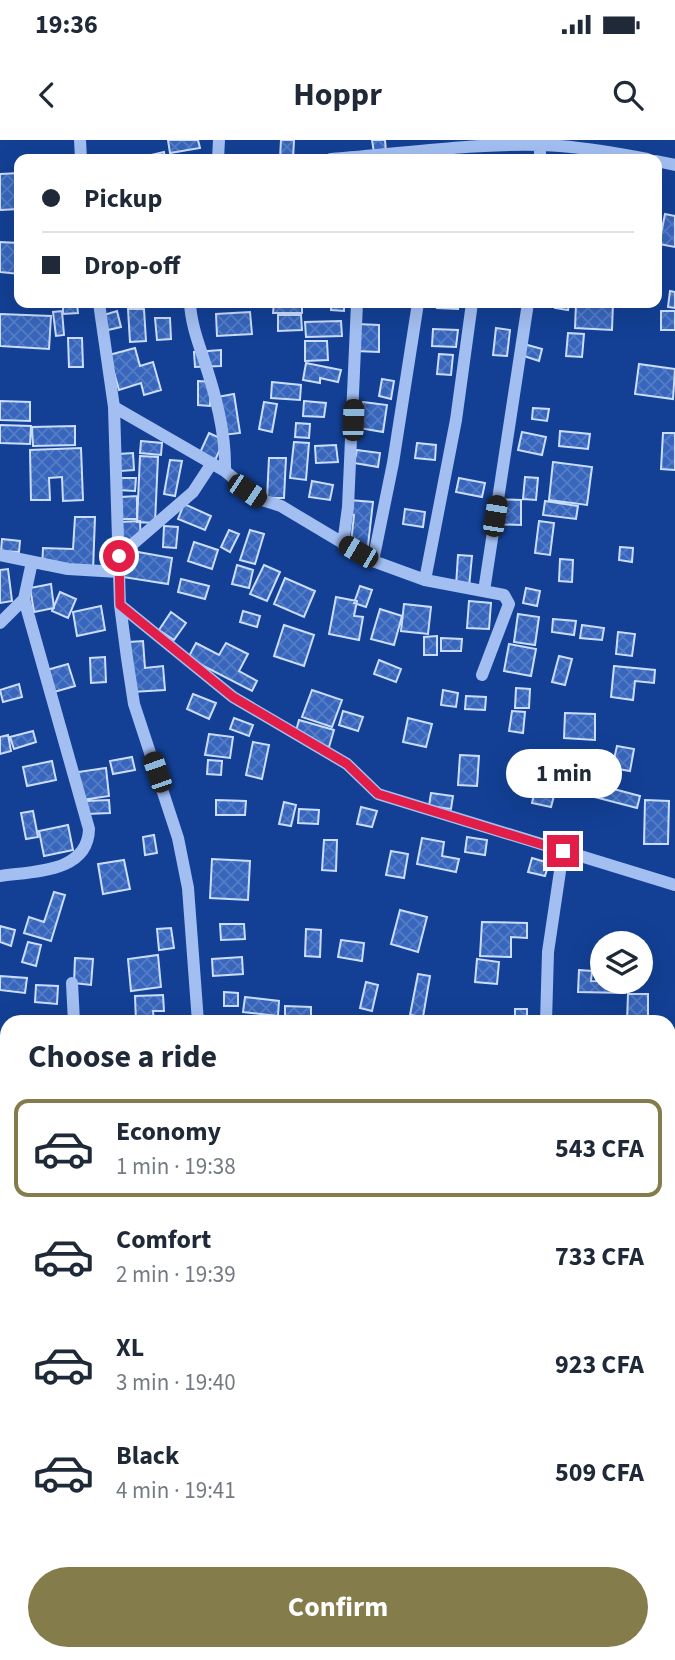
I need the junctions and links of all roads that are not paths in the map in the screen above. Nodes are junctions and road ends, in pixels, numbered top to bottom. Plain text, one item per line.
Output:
1 (526, 143) edge
2 (540, 145) junction
3 (489, 146) junction
4 (402, 147) edge
5 (384, 154) edge
6 (426, 154) edge
7 (436, 154) edge
8 (488, 154) edge
9 (540, 154) edge
10 (620, 154) edge
11 (100, 308) edge
12 (191, 308) edge
13 (357, 308) edge
14 (417, 308) edge
15 (471, 308) edge
16 (527, 308) edge
17 (114, 407) junction
18 (212, 463) junction
19 (225, 471) junction
20 (343, 544) junction
21 (0, 555) edge
22 (119, 556) junction
23 (373, 561) junction
24 (32, 562) junction
25 (120, 572) junction
26 (425, 580) junction
27 (484, 592) junction
28 (24, 599) junction
29 (120, 605) junction
30 (0, 622) edge
31 (482, 675) dead end
32 (563, 851) junction
33 (0, 876) edge
34 (675, 885) edge
35 (72, 983) dead end
36 (74, 1015) edge
37 (197, 1015) edge
38 (546, 1015) edge

1 - 2 street
1 - 3 street
2 - 9 street
2 - 10 street
3 - 7 street
3 - 8 street
4 - 5 street
4 - 6 street
11 - 17 street
12 - 19 street
13 - 20 street
14 - 23 street
15 - 26 street
16 - 27 street
17 - 18 street
17 - 22 street
18 - 19 street
18 - 22 street
19 - 20 street
20 - 23 street
21 - 24 street
22 - 25 street
23 - 26 street
24 - 25 street
24 - 28 street
25 - 29 street
26 - 27 street
27 - 31 street
28 - 30 street
28 - 33 street
29 - 32 street
29 - 37 street
32 - 34 street
32 - 38 street
35 - 36 street

